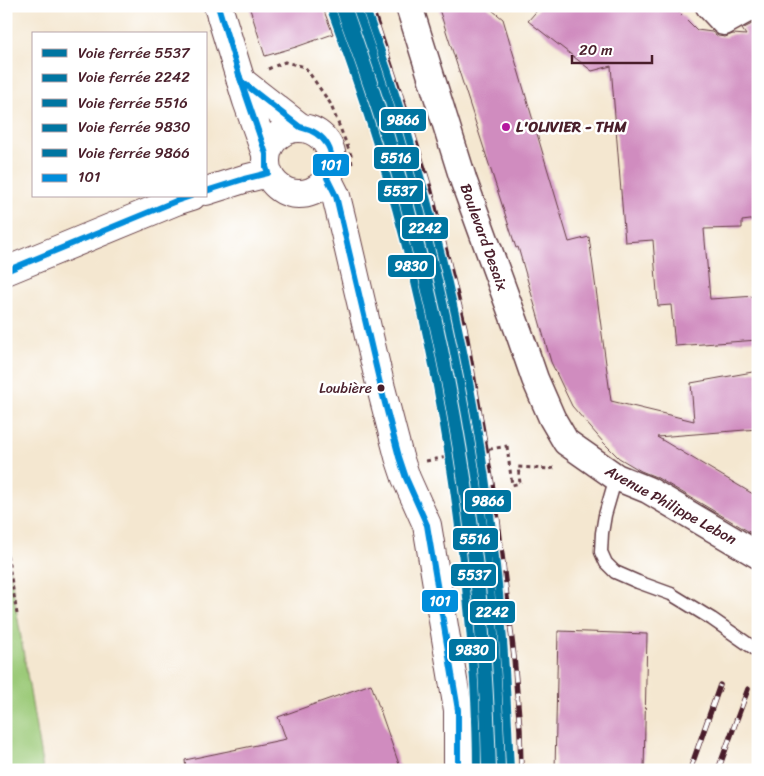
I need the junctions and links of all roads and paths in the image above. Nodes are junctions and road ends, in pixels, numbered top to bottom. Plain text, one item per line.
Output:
1 (218, 6) edge
2 (409, 6) edge
3 (709, 6) edge
4 (753, 6) edge
5 (241, 80) junction
6 (300, 127) junction
7 (267, 164) junction
8 (327, 178) junction
9 (208, 191) edge
10 (299, 194) junction
11 (186, 198) edge
12 (345, 233) junction
13 (6, 271) edge
14 (584, 454) joint
15 (426, 461) dead end
16 (550, 469) dead end
17 (616, 477) junction
18 (6, 547) edge
19 (758, 555) edge
20 (6, 596) edge
21 (17, 614) dead end
22 (6, 622) edge
23 (758, 651) edge
24 (458, 770) edge

1 - 5 street
2 - 14 street, Boulevard Desaix
3 - 4 street
5 - 6 street
5 - 7 street
6 - 7 street
6 - 8 street
7 - 9 street
7 - 10 street
8 - 10 street
8 - 12 street
10 - 12 street
11 - 13 street
12 - 24 street
14 - 17 street, Avenue Philippe Lebon
15 - 16 path, bridge
17 - 19 street, Avenue Philippe Lebon
17 - 23 lane
18 - 21 path
20 - 22 path

